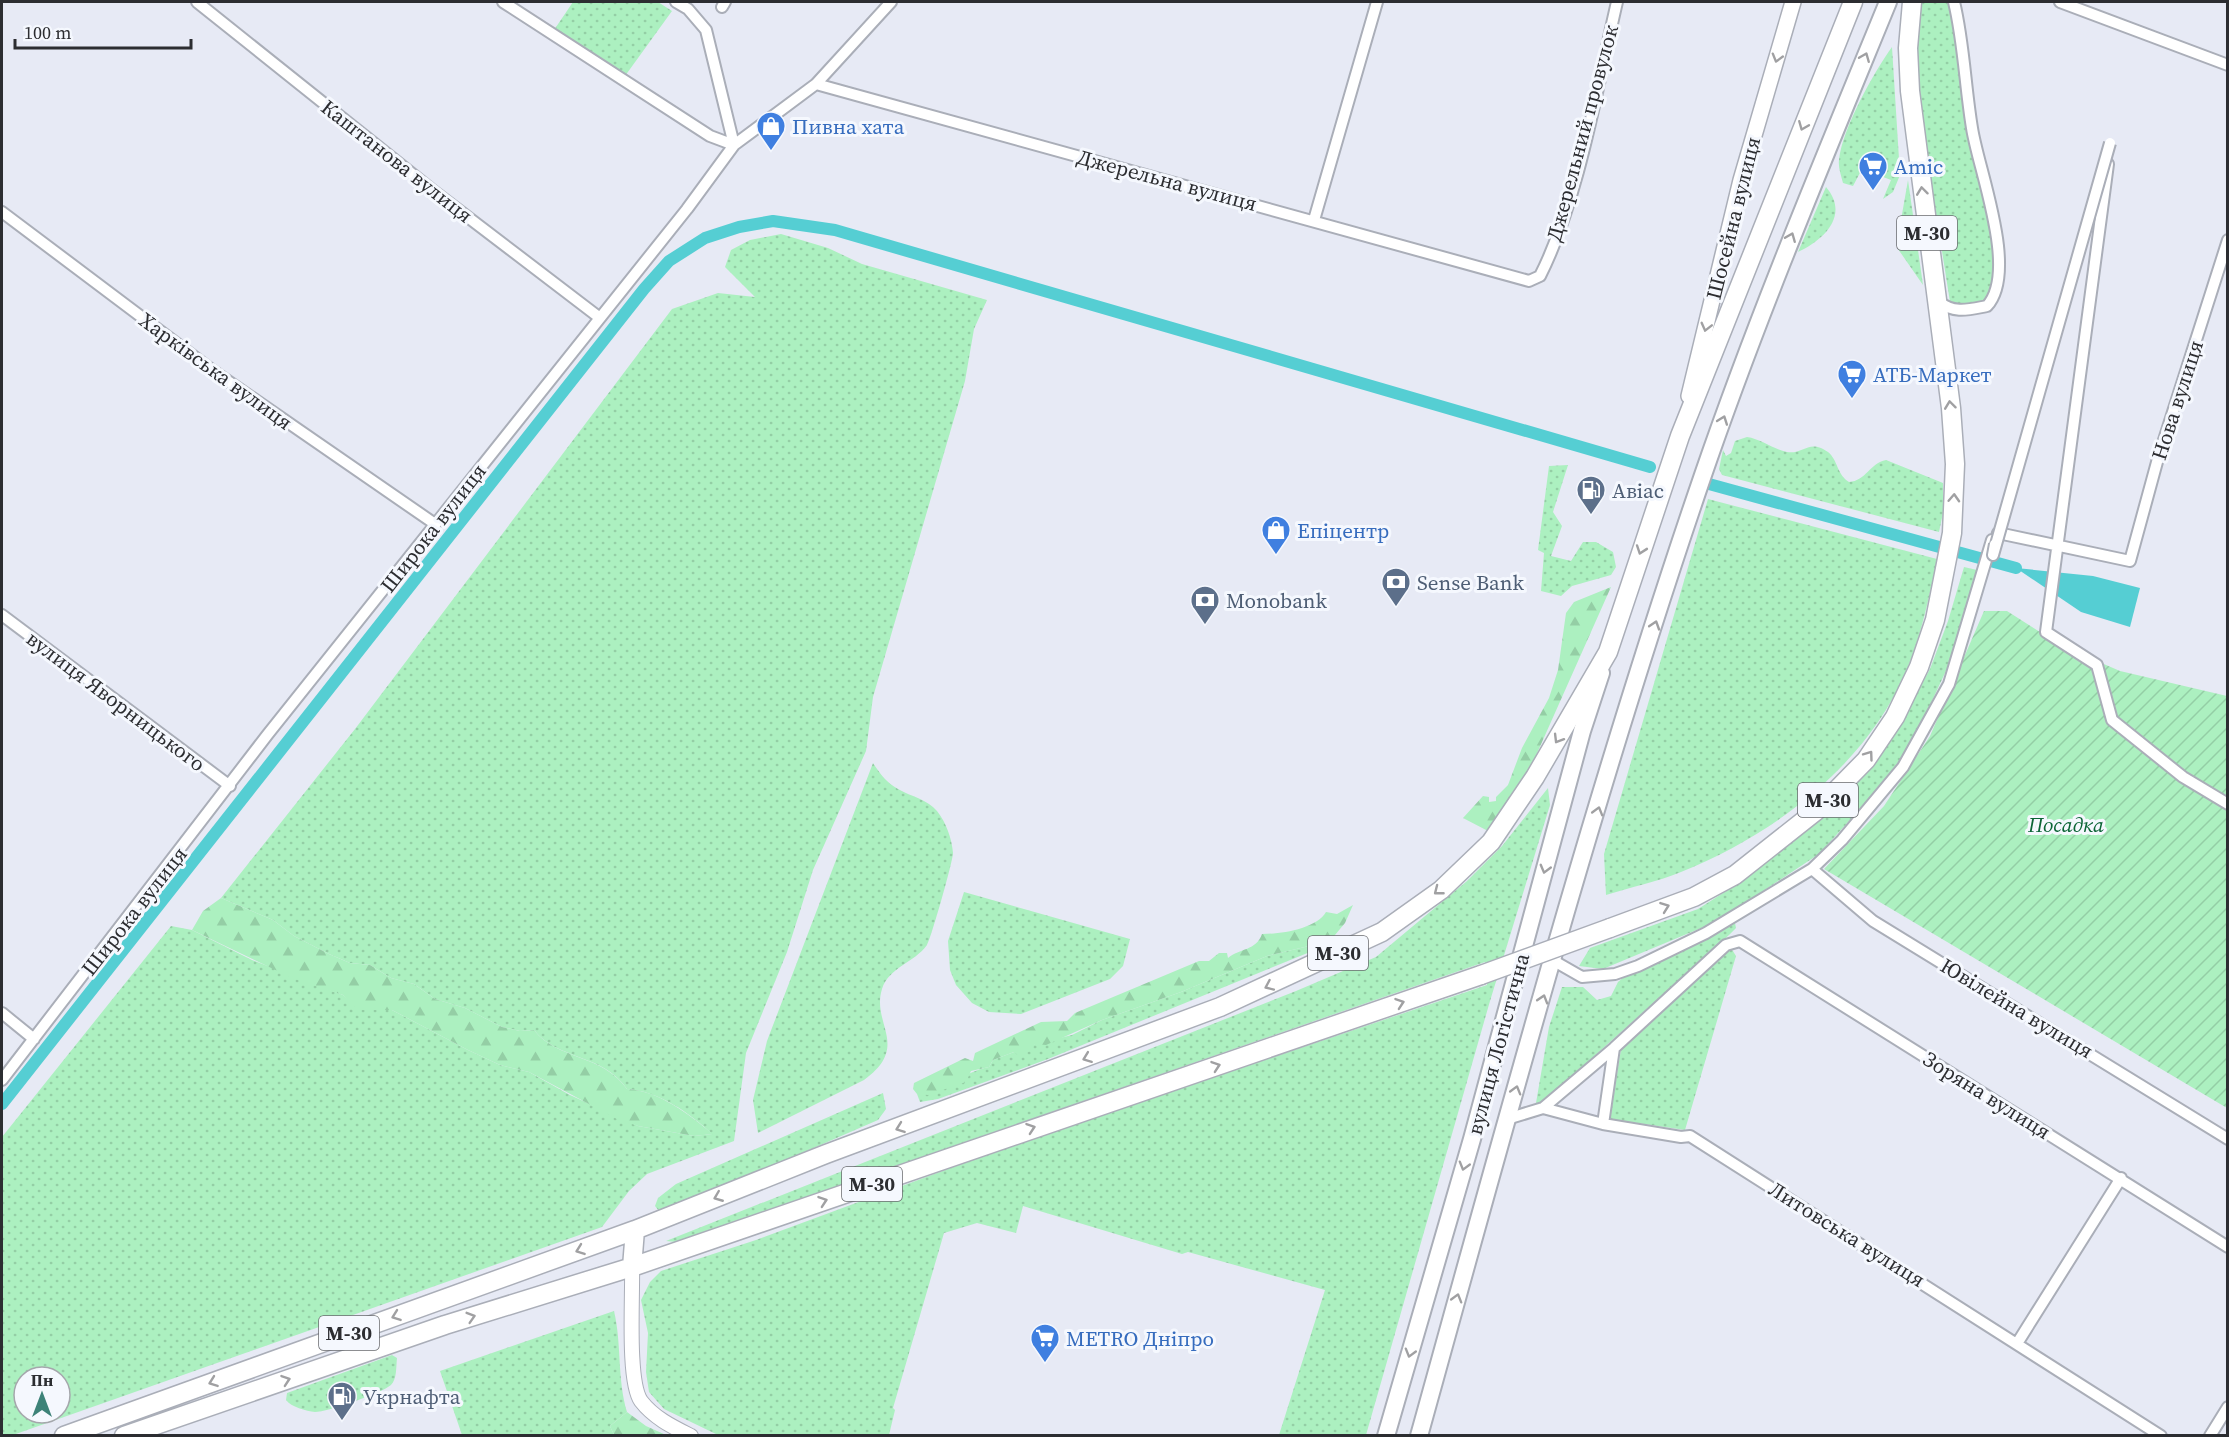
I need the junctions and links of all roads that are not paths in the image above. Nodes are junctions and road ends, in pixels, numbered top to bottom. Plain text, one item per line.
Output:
1 (197, 2) edge
2 (503, 2) edge
3 (676, 2) edge
4 (891, 2) edge
5 (1377, 2) edge
6 (1617, 2) edge
7 (1793, 2) edge
8 (1853, 2) edge
9 (1888, 2) edge
10 (1912, 2) edge
11 (1954, 2) edge
12 (2060, 2) edge
13 (2228, 65) edge
14 (816, 84) junction
15 (2110, 143) junction
16 (734, 145) junction
17 (2, 212) edge
18 (1314, 220) junction
19 (2228, 240) edge
20 (1518, 279) joint
21 (1935, 300) junction
22 (600, 318) junction
23 (1680, 436) junction
24 (435, 524) junction
25 (2, 615) edge
26 (1608, 652) junction
27 (230, 786) junction
28 (2228, 804) edge
29 (1812, 870) junction
30 (1554, 962) junction
31 (2, 1013) edge
32 (34, 1039) junction
33 (1614, 1048) junction
34 (2, 1080) edge
35 (1543, 1108) junction
36 (1507, 1119) junction
37 (1603, 1124) junction
38 (2228, 1139) edge
39 (2121, 1178) junction
40 (635, 1230) junction
41 (2228, 1247) edge
42 (632, 1267) junction
43 (2018, 1342) junction
44 (2228, 1407) edge
45 (64, 1436) edge
46 (124, 1436) edge
47 (691, 1436) edge
48 (1386, 1436) edge
49 (1419, 1436) edge
50 (2161, 1436) edge
51 (2210, 1436) edge

1 - 22 street, Каштанова вулиця
2 - 16 street
3 - 16 street
4 - 14 street, Широка вулиця
5 - 18 street
6 - 20 street, Джерельний провулок
7 -> 23 main road, Шосейна вулиця
8 -> 23 highway, М-30
30 -> 9 main road
21 -> 10 highway, М-30
11 - 21 street
12 - 13 street
14 - 16 street, Широка вулиця
14 - 18 street, Джерельна вулиця
15 - 19 street, Нова вулиця, bridge
15 - 28 street
15 - 29 street
16 - 22 street, Широка вулиця
17 - 24 street, Харківська вулиця
18 - 20 street, Джерельна вулиця
42 -> 21 highway, М-30, bridge
22 - 24 street, Широка вулиця
23 -> 26 highway, М-30
24 - 27 street, Широка вулиця
25 - 27 street, вулиця Яворницького
26 -> 40 highway, М-30
26 -> 48 main road, вулиця Логістична
27 - 32 street, Широка вулиця
29 - 30 street
29 - 38 street, Ювілейна вулиця
36 -> 30 main road
31 - 32 street
32 - 34 street, Широка вулиця
33 - 35 street
33 - 37 street
33 - 39 street, Зоряна вулиця
35 - 36 street
35 - 37 street, Литовська вулиця
49 -> 36 main road
37 - 43 street, Литовська вулиця
39 - 41 street, Зоряна вулиця
39 - 43 street
40 - 42 highway
40 -> 45 highway, М-30
46 -> 42 highway, М-30
42 - 47 street
43 - 50 street, Литовська вулиця
44 - 51 street

